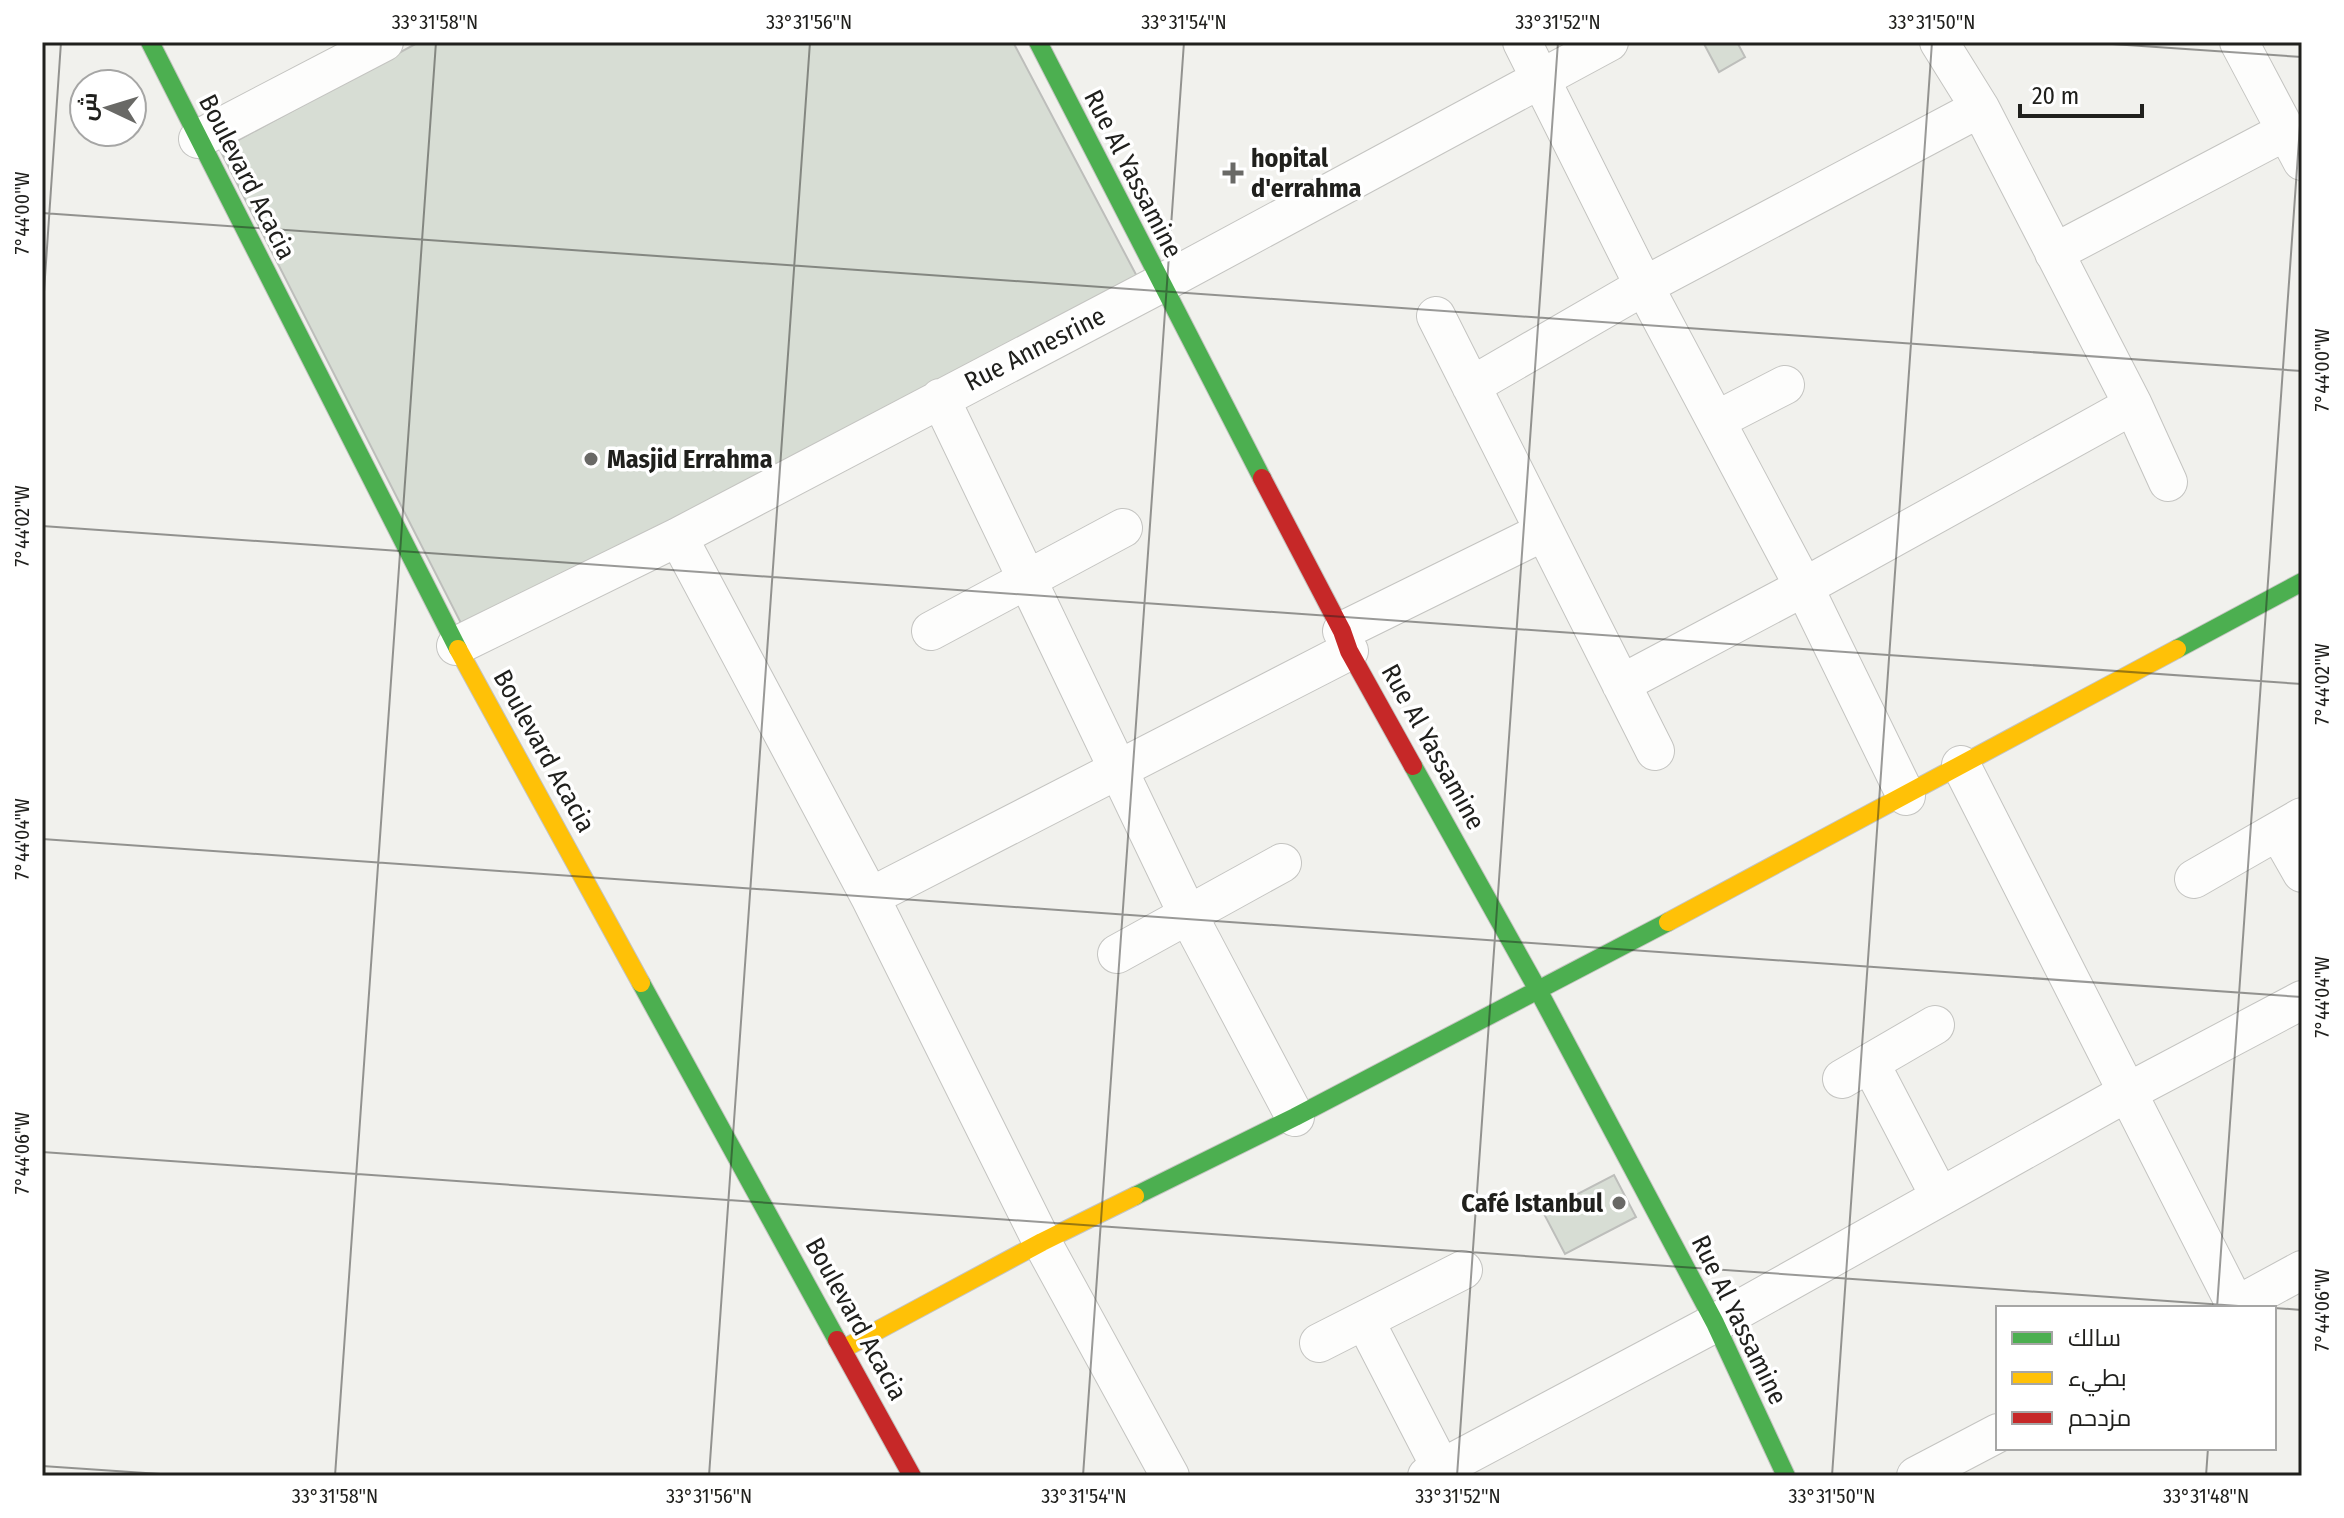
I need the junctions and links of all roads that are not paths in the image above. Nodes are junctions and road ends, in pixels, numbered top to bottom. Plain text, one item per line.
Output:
1 (150, 42) edge
2 (384, 42) edge
3 (1038, 42) edge
4 (1522, 42) edge
5 (1609, 42) edge
6 (1939, 42) edge
7 (2239, 42) edge
8 (1541, 78) junction
9 (1980, 108) junction
10 (198, 139) junction
11 (2294, 146) edge
12 (2054, 253) junction
13 (1160, 284) junction
14 (1644, 286) junction
15 (1436, 316) dead end
16 (1785, 385) dead end
17 (1471, 386) junction
18 (940, 398) junction
19 (2133, 405) junction
20 (1717, 420) junction
21 (2168, 482) dead end
22 (1123, 528) dead end
23 (1543, 532) junction
24 (678, 537) junction
25 (1027, 580) junction
26 (2302, 582) edge
27 (1804, 587) junction
28 (931, 631) dead end
29 (1346, 641) junction
30 (456, 646) junction
31 (1621, 684) junction
32 (1655, 751) dead end
33 (1961, 765) junction
34 (1117, 767) junction
35 (1906, 796) junction
36 (2290, 824) edge
37 (1282, 863) dead end
38 (2302, 873) edge
39 (2194, 879) dead end
40 (870, 897) junction
41 (1188, 915) junction
42 (1117, 954) dead end
43 (1538, 990) junction
44 (2302, 1000) edge
45 (1935, 1025) dead end
46 (2128, 1092) junction
47 (1295, 1117) junction
48 (1940, 1197) junction
49 (1042, 1242) junction
50 (1463, 1270) dead end
51 (2302, 1270) edge
52 (2234, 1306) edge
53 (2236, 1306) edge
54 (1365, 1321) junction
55 (1715, 1323) junction
56 (1319, 1343) dead end
57 (843, 1349) junction
58 (1996, 1434) edge
59 (1434, 1472) edge
60 (912, 1476) edge
61 (1170, 1476) edge
62 (1786, 1476) edge
63 (1916, 1476) edge

1 - 10 street, Boulevard Acacia
2 - 10 street
3 - 13 street, Rue Al Yassamine
4 - 8 street
5 - 8 street, Rue Annesrine
6 - 9 street
7 - 11 street
8 - 13 street, Rue Annesrine
8 - 14 street
9 - 12 street
9 - 14 street
10 - 30 street, Boulevard Acacia
11 - 12 street
12 - 19 street
13 - 18 street, Rue Annesrine
13 - 29 street, Rue Al Yassamine
14 - 17 street
14 - 20 street
15 - 17 street
16 - 20 street
17 - 23 street
18 - 24 street, Rue Annesrine
18 - 25 street
19 - 21 street
19 - 27 street
20 - 27 street
22 - 25 street
23 - 29 street
23 - 31 street
24 - 30 street, Rue Annesrine
24 - 40 street
25 - 28 street
25 - 34 street
26 - 33 street
27 - 31 street
27 - 35 street
29 - 34 street
29 - 43 street, Rue Al Yassamine
30 - 57 street, Boulevard Acacia
31 - 32 street
33 - 35 street
33 - 46 street
34 - 40 street
34 - 41 street
35 - 43 street
36 - 38 street
36 - 39 street
37 - 41 street
40 - 49 street
41 - 42 street
41 - 47 street
43 - 47 street
43 - 55 street, Rue Al Yassamine
44 - 46 street
45 - 48 street
46 - 48 street
46 - 52 street
47 - 49 street
48 - 55 street
49 - 57 street
49 - 61 street
50 - 54 street
51 - 53 street
54 - 56 street
54 - 59 street
55 - 59 street
55 - 62 street, Rue Al Yassamine
57 - 60 street, Boulevard Acacia
58 - 63 street

